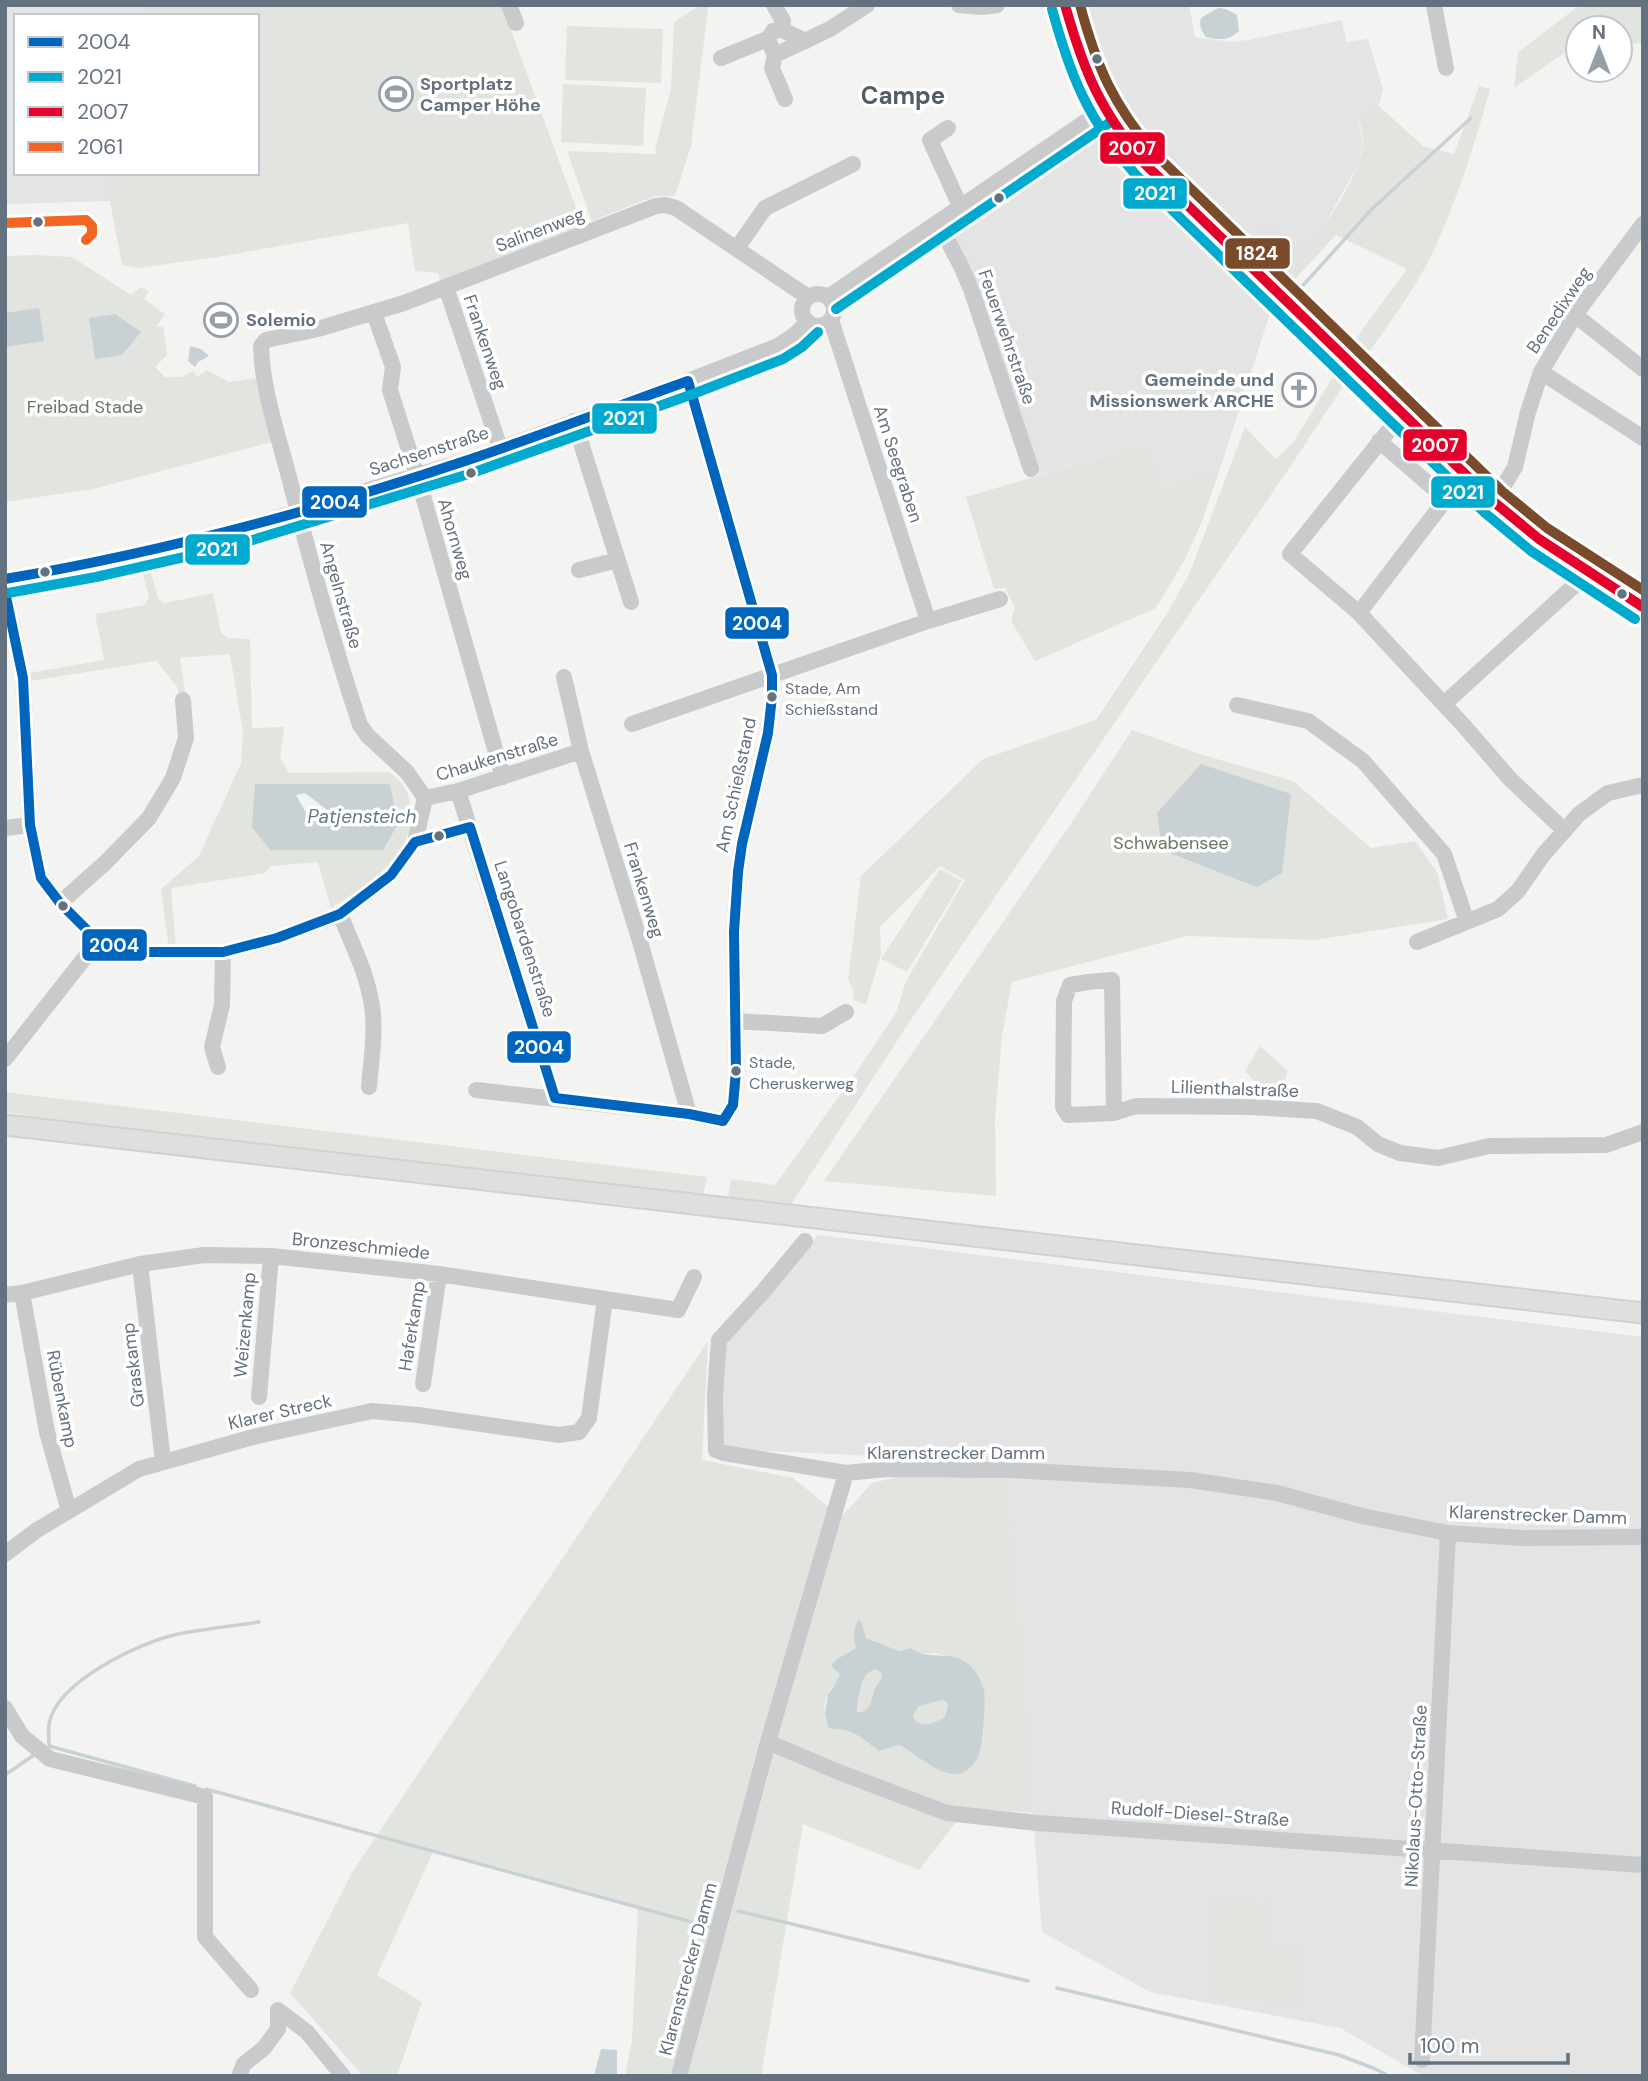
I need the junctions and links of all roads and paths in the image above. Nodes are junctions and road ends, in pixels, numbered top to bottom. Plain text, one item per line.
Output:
1 (509, 5) edge
2 (774, 5) edge
3 (867, 5) edge
4 (959, 5) edge
5 (997, 5) edge
6 (1065, 5) edge
7 (1434, 5) edge
8 (516, 23) dead end
9 (806, 41) junction
10 (775, 42) junction
11 (721, 58) dead end
12 (1446, 68) dead end
13 (785, 99) dead end
14 (1104, 109) junction
15 (948, 128) dead end
16 (853, 164) dead end
17 (960, 206) junction
18 (937, 222) junction
19 (1643, 224) edge
20 (737, 248) junction
21 (446, 287) junction
22 (808, 297) junction
23 (828, 297) junction
24 (374, 313) junction
25 (1575, 315) junction
26 (831, 320) junction
27 (807, 323) junction
28 (266, 340) joint
29 (1643, 369) edge
30 (1541, 372) junction
31 (688, 381) junction
32 (1402, 414) junction
33 (574, 422) junction
34 (1643, 438) edge
35 (1379, 441) junction
36 (500, 448) junction
37 (1031, 469) dead end
38 (417, 475) junction
39 (1494, 502) junction
40 (298, 512) junction
41 (617, 560) junction
42 (1584, 569) junction
43 (579, 570) dead end
44 (5, 579) edge
45 (5, 591) edge
46 (1000, 599) dead end
47 (631, 601) dead end
48 (1643, 607) edge
49 (1359, 613) junction
50 (928, 621) junction
51 (772, 675) junction
52 (564, 677) dead end
53 (23, 678) junction
54 (5, 681) edge
55 (183, 699) dead end
56 (1444, 704) junction
57 (1237, 705) dead end
58 (632, 724) dead end
59 (581, 751) junction
60 (503, 777) junction
61 (1643, 785) edge
62 (458, 791) junction
63 (425, 798) junction
64 (30, 825) junction
65 (5, 828) edge
66 (1564, 831) junction
67 (60, 904) junction
68 (340, 914) junction
69 (1467, 922) junction
70 (98, 941) junction
71 (1417, 942) dead end
72 (223, 952) junction
73 (846, 1012) dead end
74 (735, 1021) junction
75 (5, 1059) edge
76 (218, 1067) dead end
77 (369, 1087) dead end
78 (476, 1090) dead end
79 (555, 1098) junction
80 (1114, 1113) junction
81 (690, 1114) junction
82 (5, 1125) edge
83 (1643, 1132) edge
84 (805, 1241) dead end
85 (271, 1256) junction
86 (140, 1264) junction
87 (439, 1274) junction
88 (694, 1277) dead end
89 (22, 1293) junction
90 (5, 1295) edge
91 (605, 1299) junction
92 (1643, 1313) edge
93 (422, 1384) dead end
94 (259, 1397) dead end
95 (163, 1461) junction
96 (846, 1473) junction
97 (69, 1511) junction
98 (1448, 1533) junction
99 (1643, 1537) edge
100 (5, 1554) edge
101 (5, 1708) edge
102 (768, 1742) junction
103 (1432, 1849) junction
104 (1643, 1865) edge
105 (251, 1990) dead end
106 (1422, 2060) dead end
107 (239, 2076) edge
108 (343, 2076) edge
109 (679, 2076) edge

1 - 8 street
2 - 10 street
3 - 9 street
4 - 5 street
6 - 14 main road
7 - 12 street
9 - 10 street
9 - 10 street
10 - 11 street
10 - 13 street
14 - 17 street
14 - 32 main road
15 - 17 street
16 - 20 street
17 - 18 street
18 - 23 street
18 - 37 street, Feuerwehrstraße
19 - 25 street, Benedixweg
20 - 21 street, Salinenweg
20 - 22 street, Salinenweg
21 - 24 street, Salinenweg
21 - 36 street, Frankenweg
22 - 23 street
22 - 27 street
23 - 26 street
24 - 28 street, Salinenweg
24 - 38 street, Ahornweg
25 - 29 street
25 - 30 street, Benedixweg
26 - 27 street
26 - 50 street, Am Seegraben
27 - 31 street, Sachsenstraße
28 - 40 street, Angelnstraße
30 - 34 street
30 - 39 street, Benedixweg
31 - 33 street, Sachsenstraße
31 - 51 street, Am Schießstand
32 - 35 street
32 - 39 main road
33 - 36 street, Sachsenstraße
33 - 41 street
35 - 49 street
35 - 49 street
36 - 38 street, Sachsenstraße
38 - 40 street, Sachsenstraße
38 - 60 street, Ahornweg
39 - 42 main road
40 - 44 street, Sachsenstraße
40 - 63 street, Angelnstraße
41 - 43 street
41 - 47 street
42 - 48 main road
42 - 56 street
45 - 53 street
46 - 50 street
49 - 56 street
50 - 51 street
51 - 58 street
51 - 74 street, Am Schießstand
52 - 59 street, Frankenweg
53 - 54 street
53 - 64 street
55 - 67 street
56 - 66 street
57 - 69 street
59 - 60 street, Chaukenstraße
59 - 81 street, Frankenweg
60 - 62 street, Chaukenstraße
61 - 66 street
62 - 63 street, Chaukenstraße
62 - 79 street, Langobardenstraße
63 - 68 street
64 - 65 street
64 - 67 street
66 - 69 street
67 - 70 street
68 - 72 street
68 - 77 street
69 - 71 street
70 - 72 street
70 - 75 street
72 - 76 street
73 - 74 street
74 - 81 street, Am Schießstand
78 - 79 street
79 - 81 street
80 - 80 street, Lilienthalstraße
80 - 83 street, Lilienthalstraße
82 - 92 main road
84 - 96 street
85 - 86 street, Bronzeschmiede
85 - 87 street, Bronzeschmiede
85 - 94 street, Weizenkamp
86 - 89 street, Bronzeschmiede
86 - 95 street, Graskamp
87 - 91 street, Bronzeschmiede
87 - 93 street, Haferkamp
88 - 91 street, Bronzeschmiede
89 - 90 street, Bronzeschmiede
89 - 97 street, Rübenkamp
91 - 95 street, Klarer Streck
95 - 97 street, Klarer Streck
96 - 98 street, Klarenstrecker Damm
96 - 102 street, Klarenstrecker Damm
97 - 100 street, Klarer Streck
98 - 99 street, Klarenstrecker Damm
98 - 103 street, Nikolaus-Otto-Straße
101 - 105 street
102 - 103 street, Rudolf-Diesel-Straße
102 - 109 street, Klarenstrecker Damm
103 - 104 street, Rudolf-Diesel-Straße
103 - 106 street, Nikolaus-Otto-Straße
107 - 108 street

